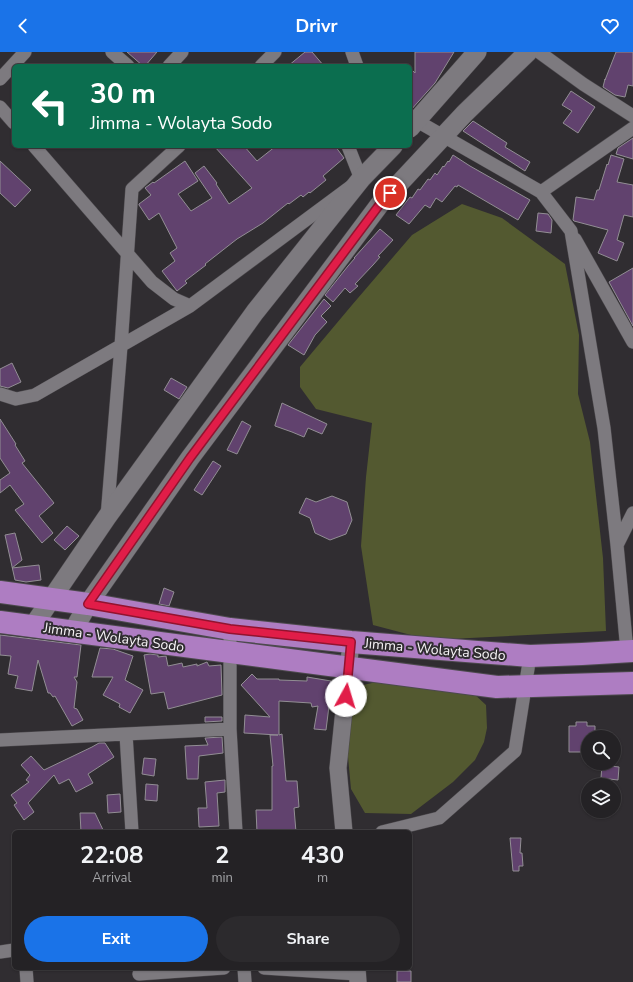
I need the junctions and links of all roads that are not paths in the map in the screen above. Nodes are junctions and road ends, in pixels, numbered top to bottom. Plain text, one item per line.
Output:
1 (25, 52) edge
2 (112, 52) edge
3 (182, 52) edge
4 (275, 52) edge
5 (352, 52) edge
6 (477, 52) edge
7 (528, 52) edge
8 (539, 52) edge
9 (14, 64) edge
10 (126, 64) edge
11 (171, 64) edge
12 (263, 64) edge
13 (356, 64) edge
14 (12, 67) edge
15 (0, 80) edge
16 (0, 107) edge
17 (633, 116) edge
18 (12, 121) edge
19 (413, 124) edge
20 (633, 128) edge
21 (443, 136) junction
22 (36, 148) edge
23 (177, 148) edge
24 (349, 148) edge
25 (391, 148) edge
26 (361, 179) junction
27 (541, 192) junction
28 (570, 231) junction
29 (127, 254) junction
30 (190, 306) junction
31 (633, 342) edge
32 (121, 346) junction
33 (0, 394) edge
34 (633, 513) edge
35 (107, 517) junction
36 (617, 545) junction
37 (0, 592) edge
38 (52, 598) junction
39 (88, 604) junction
40 (0, 622) edge
41 (33, 626) junction
42 (230, 629) junction
43 (73, 631) junction
44 (351, 642) junction
45 (630, 651) edge
46 (230, 652) junction
47 (530, 656) junction
48 (349, 668) junction
49 (633, 683) edge
50 (526, 686) junction
51 (230, 729) junction
52 (126, 734) junction
53 (0, 740) edge
54 (132, 830) edge
55 (236, 830) edge
56 (344, 830) edge
57 (390, 830) edge
58 (12, 950) edge
59 (0, 952) edge
60 (26, 970) edge
61 (200, 970) edge
62 (244, 970) edge
63 (291, 970) edge
64 (139, 975) edge
65 (357, 975) edge
66 (27, 982) edge
67 (245, 982) edge

1 - 9 street
2 - 10 street
3 - 11 street
4 - 12 street
5 - 13 street
6 - 19 main road
7 - 21 main road
8 - 17 street
14 - 15 street
16 - 18 street
19 - 21 street
20 - 27 street
21 - 27 street
21 - 39 main road
22 - 29 street
23 - 29 street
24 - 26 street
25 - 26 main road
26 - 30 street
26 - 35 main road
27 - 28 street
28 - 31 street
28 - 36 street
29 - 30 street
29 - 32 street
30 - 32 street
32 - 33 street
32 - 35 street
34 - 36 street
35 - 38 main road
36 - 45 street
37 - 38 highway, Jimma - Wolayta Sodo
38 - 39 highway, Jimma - Wolayta Sodo
38 - 41 main road
39 - 42 highway, Jimma - Wolayta Sodo
39 - 43 main road
40 - 41 highway, Jimma - Wolayta Sodo
41 - 43 highway, Jimma - Wolayta Sodo
42 - 44 highway, Jimma - Wolayta Sodo
42 - 46 street
43 - 46 highway, Jimma - Wolayta Sodo
44 - 47 highway, Jimma - Wolayta Sodo
44 - 48 street
45 - 47 highway, Jimma - Wolayta Sodo
46 - 48 highway, Jimma - Wolayta Sodo
46 - 51 street
47 - 50 street
48 - 50 highway, Jimma - Wolayta Sodo
48 - 56 street
49 - 50 highway, Jimma - Wolayta Sodo
50 - 57 street
51 - 52 street
51 - 55 street
52 - 53 street
52 - 54 street
58 - 59 street
60 - 66 street
61 - 64 street
62 - 67 street
63 - 65 street

